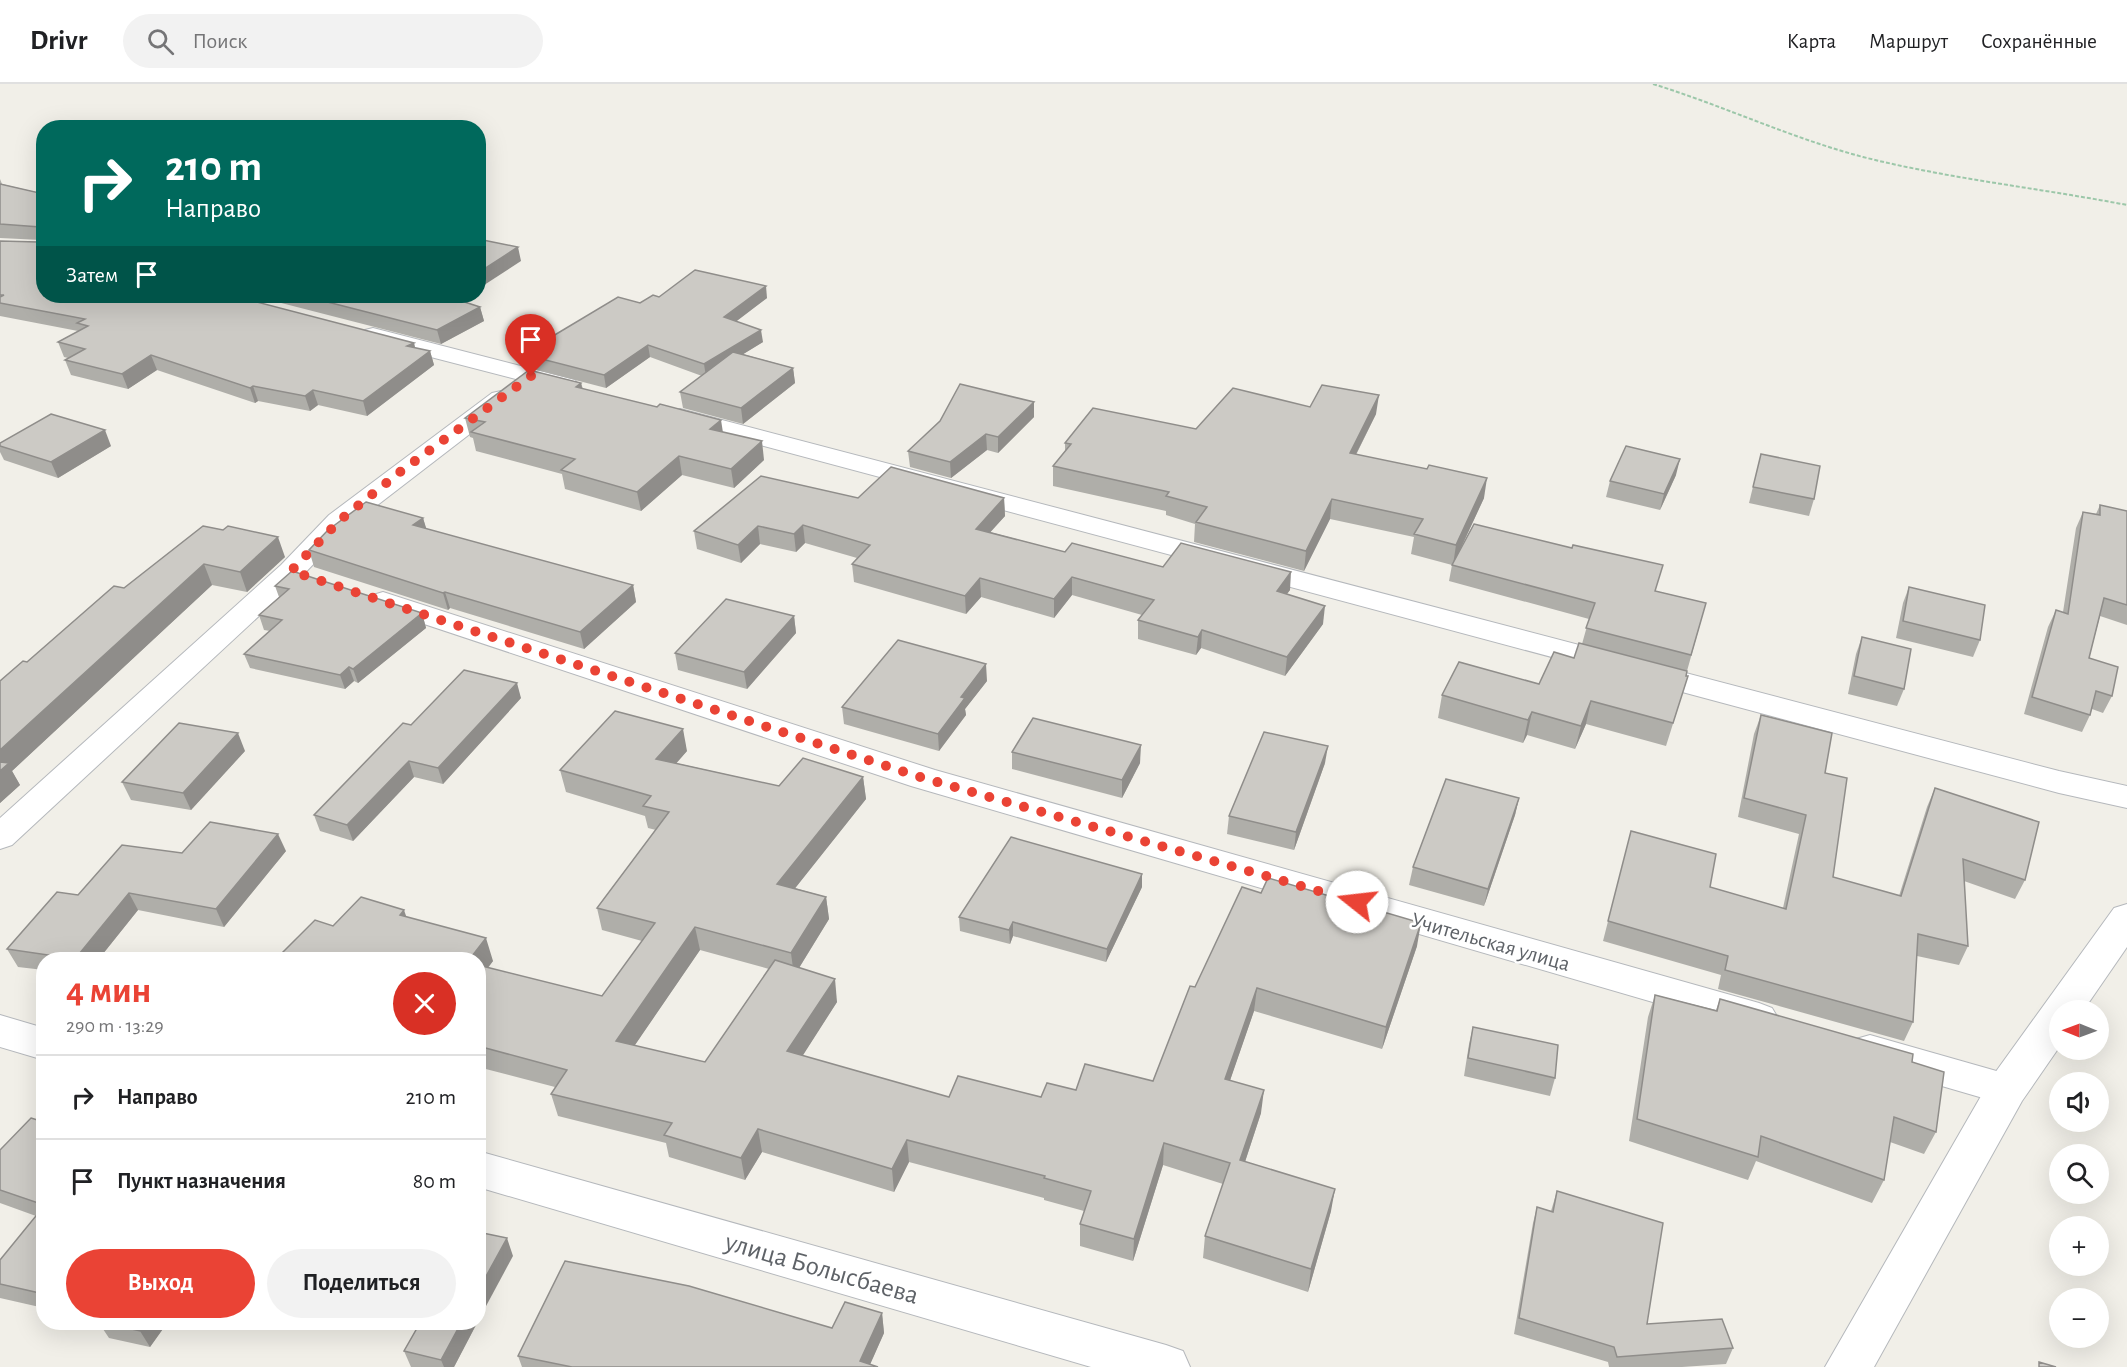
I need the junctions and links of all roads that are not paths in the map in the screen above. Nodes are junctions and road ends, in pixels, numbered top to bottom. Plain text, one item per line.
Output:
1 (348, 328) edge
2 (531, 376) junction
3 (589, 392) edge
4 (658, 410) edge
5 (291, 571) junction
6 (324, 582) edge
7 (357, 593) edge
8 (2127, 797) edge
9 (0, 837) edge
10 (2127, 918) edge
11 (2070, 1000) edge
12 (1789, 1027) edge
13 (2049, 1030) edge
14 (0, 1031) edge
15 (36, 1042) edge
16 (1846, 1043) edge
17 (2007, 1089) junction
18 (486, 1171) edge
19 (1166, 1367) edge
20 (1849, 1367) edge

1 - 2 street
2 - 3 street
2 - 5 street
4 - 8 street
5 - 6 street
5 - 9 street
7 - 12 street, Учительская улица
10 - 11 street
13 - 17 street
14 - 15 street
16 - 17 street
17 - 20 street
18 - 19 street, улица Болысбаева

